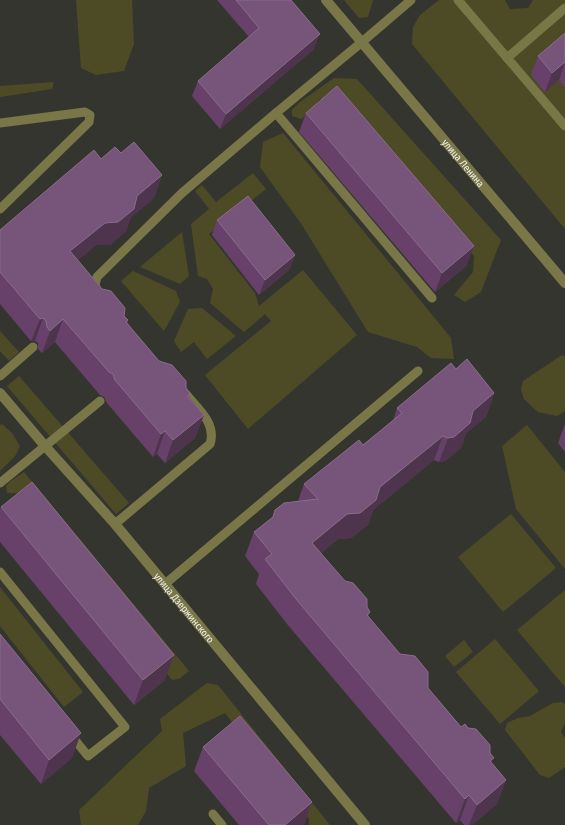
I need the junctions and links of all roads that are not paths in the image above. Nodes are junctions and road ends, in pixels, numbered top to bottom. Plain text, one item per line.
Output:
1 (326, 0) edge
2 (411, 0) edge
3 (458, 0) edge
4 (565, 8) edge
5 (362, 42) junction
6 (507, 58) junction
7 (276, 114) junction
8 (0, 123) edge
9 (565, 126) edge
10 (0, 209) edge
11 (565, 283) edge
12 (103, 297) edge
13 (432, 298) dead end
14 (33, 347) dead end
15 (418, 371) dead end
16 (0, 376) edge
17 (181, 389) edge
18 (0, 393) edge
19 (100, 401) dead end
20 (45, 446) junction
21 (0, 483) edge
22 (115, 524) junction
23 (0, 572) edge
24 (165, 584) junction
25 (64, 726) edge
26 (213, 814) dead end
27 (222, 825) edge
28 (364, 825) edge

1 - 5 street, улица Ленина
2 - 5 lane
3 - 6 lane
4 - 6 lane
5 - 7 lane
5 - 11 street, улица Ленина
6 - 9 lane
7 - 12 lane
7 - 13 lane
8 - 10 lane
14 - 16 lane
15 - 24 lane
17 - 22 lane
18 - 20 street, улица Дзержинского
19 - 20 lane
20 - 21 lane
20 - 22 street, улица Дзержинского
22 - 24 street, улица Дзержинского
23 - 25 lane
24 - 28 street, улица Дзержинского
26 - 27 lane

